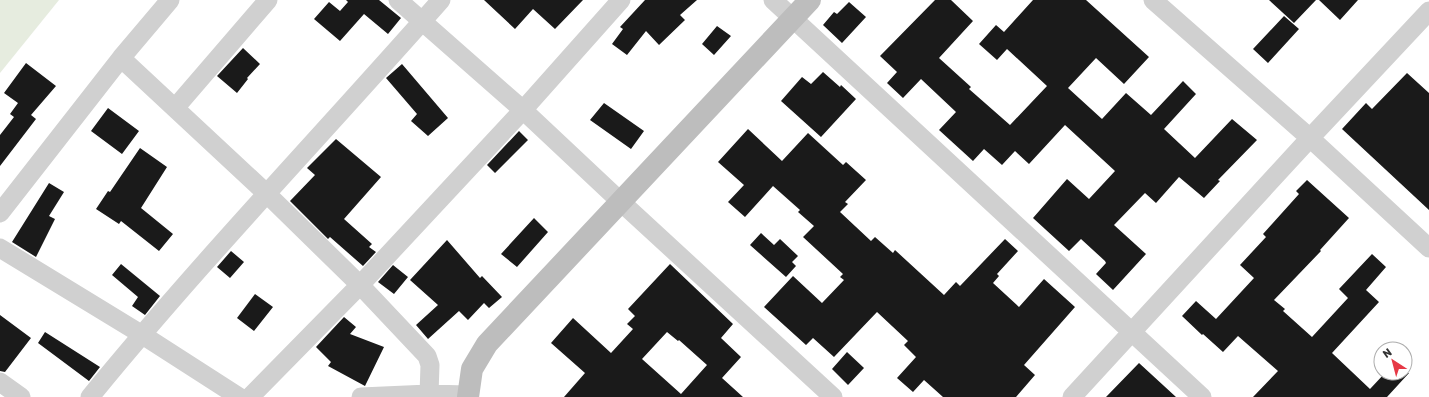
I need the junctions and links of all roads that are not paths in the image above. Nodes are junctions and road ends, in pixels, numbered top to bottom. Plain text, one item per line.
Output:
1 (170, 0) edge
2 (268, 0) edge
3 (398, 0) edge
4 (441, 0) edge
5 (621, 0) edge
6 (774, 0) edge
7 (810, 0) edge
8 (1153, 0) edge
9 (1429, 11) edge
10 (793, 18) junction
11 (423, 21) junction
12 (121, 58) junction
13 (175, 108) junction
14 (523, 110) junction
15 (1310, 138) junction
16 (266, 193) junction
17 (621, 202) junction
18 (0, 213) edge
19 (0, 248) edge
20 (1429, 248) edge
21 (360, 284) junction
22 (1132, 332) junction
23 (141, 334) junction
24 (0, 382) edge
25 (429, 394) junction
26 (468, 396) edge
27 (21, 397) edge
28 (90, 397) edge
29 (239, 397) edge
30 (250, 397) edge
31 (361, 397) edge
32 (833, 397) edge
33 (1072, 397) edge
34 (1202, 397) edge

1 - 12 street
2 - 13 street
3 - 11 street
4 - 11 street
5 - 14 street
6 - 10 street
7 - 10 street
8 - 15 street
9 - 15 street
10 - 17 street
10 - 22 street
11 - 14 street
11 - 16 street
12 - 13 street
12 - 18 street
13 - 16 street
14 - 17 street
14 - 21 street
15 - 20 street
15 - 22 street
16 - 21 street
16 - 23 street
17 - 26 street
17 - 32 street
19 - 23 street
21 - 25 street
21 - 30 street
22 - 33 street
22 - 34 street
23 - 28 street
23 - 29 street
24 - 27 street
25 - 26 street
25 - 31 street

